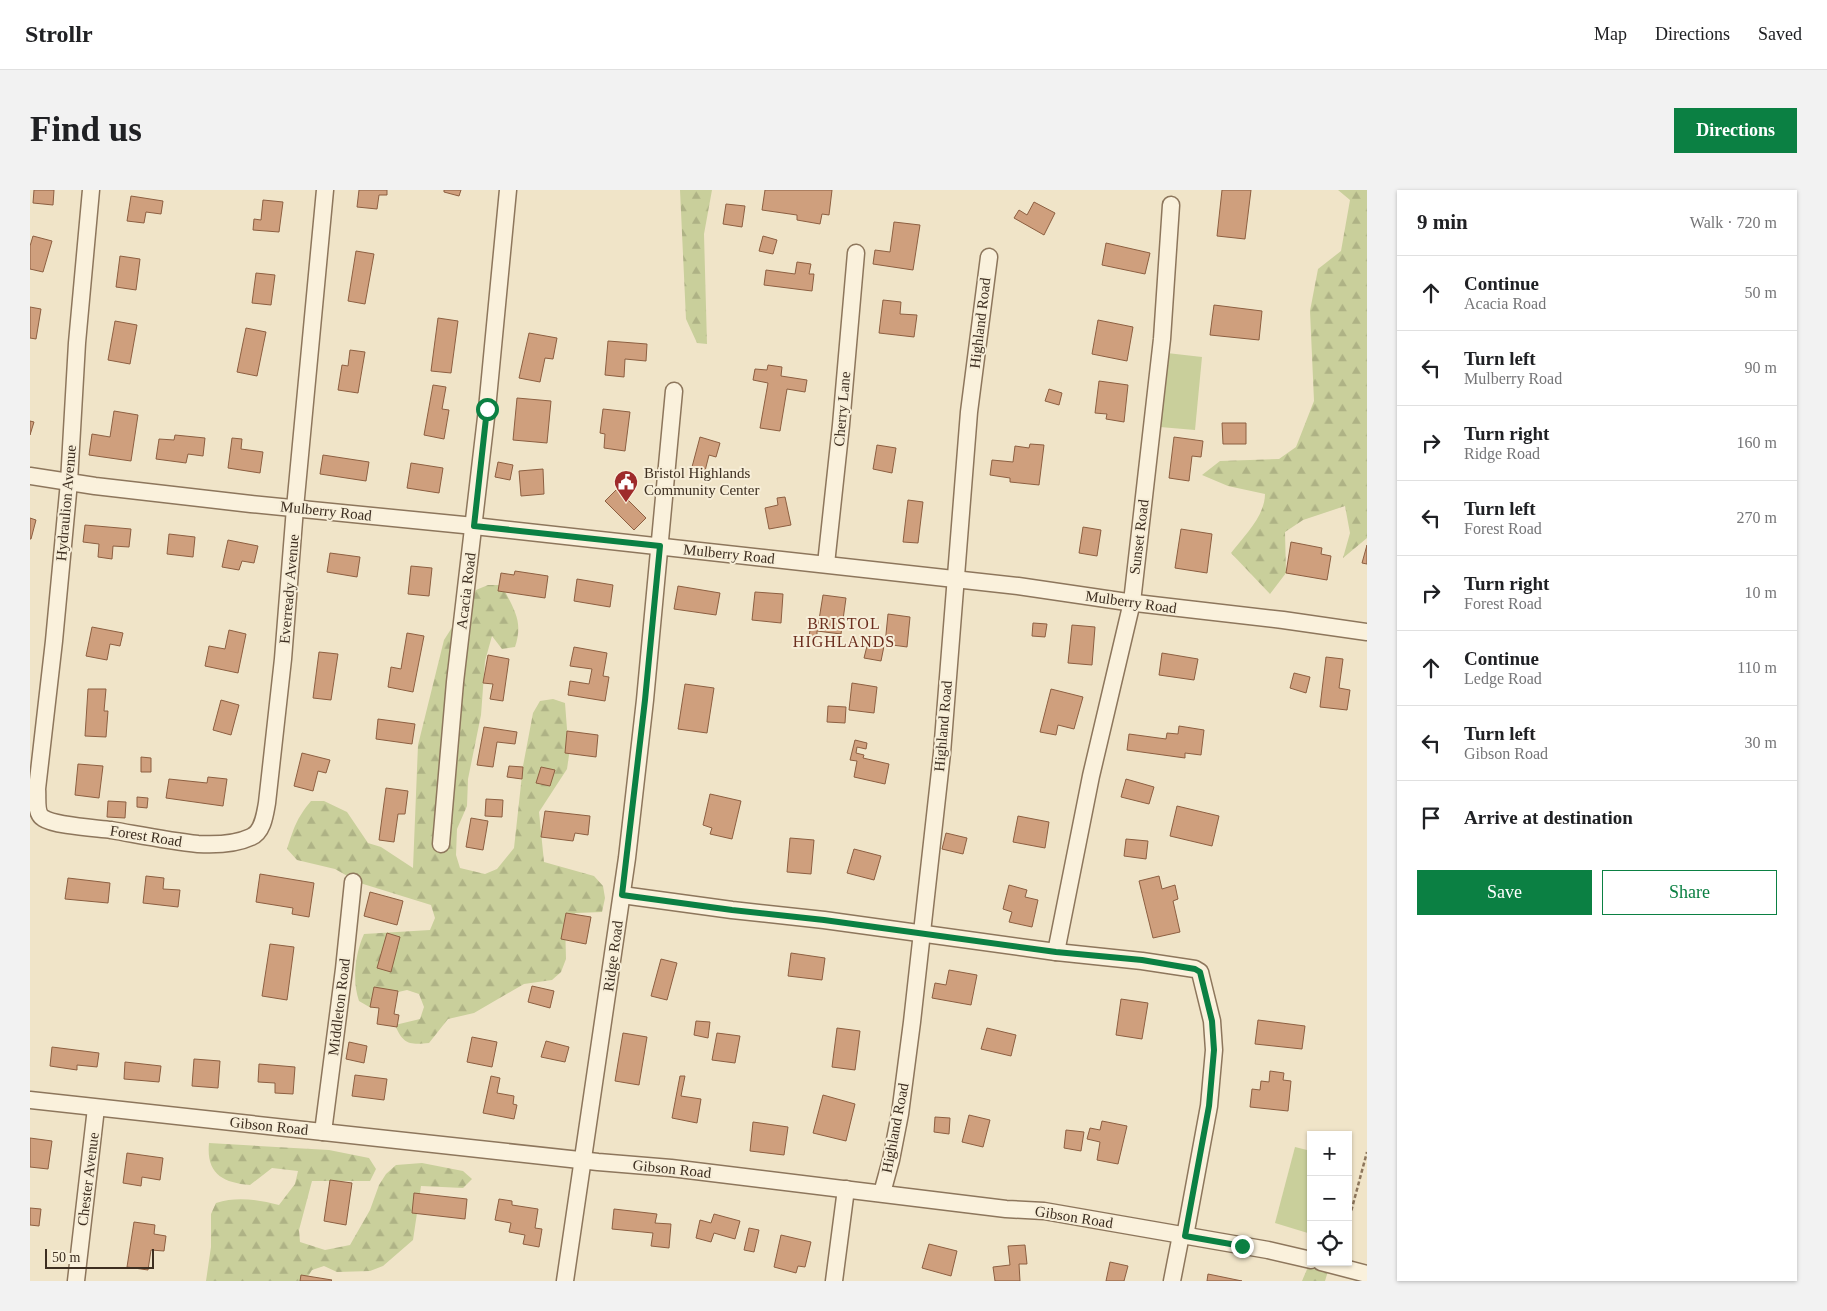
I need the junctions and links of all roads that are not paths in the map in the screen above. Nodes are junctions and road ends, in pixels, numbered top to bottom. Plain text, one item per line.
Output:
1 (91, 190) edge
2 (325, 190) edge
3 (508, 190) edge
4 (1171, 205) dead end
5 (856, 253) dead end
6 (989, 257) dead end
7 (674, 391) dead end
8 (30, 476) edge
9 (69, 482) junction
10 (295, 508) junction
11 (474, 526) junction
12 (660, 546) junction
13 (826, 564) junction
14 (956, 578) junction
15 (1132, 602) junction
16 (1367, 632) edge
17 (39, 814) joint
18 (254, 836) joint
19 (441, 844) dead end
20 (353, 882) dead end
21 (622, 895) junction
22 (922, 933) junction
23 (1056, 952) junction
24 (30, 1100) edge
25 (96, 1108) junction
26 (323, 1132) junction
27 (582, 1159) junction
28 (846, 1189) junction
29 (882, 1193) junction
30 (1183, 1235) junction
31 (1307, 1259) edge
32 (1336, 1266) edge
33 (1367, 1274) edge
34 (76, 1281) edge
35 (564, 1281) edge
36 (834, 1281) edge
37 (1172, 1281) edge

1 - 9 street, Hydraulion Avenue
2 - 10 street, Everready Avenue
3 - 11 street, Acacia Road
4 - 15 street, Sunset Road
5 - 13 street, Cherry Lane
6 - 14 street, Highland Road
7 - 12 street, Ridge Road
8 - 9 street, Mulberry Road
9 - 10 street, Mulberry Road
9 - 17 street, Hydraulion Avenue
10 - 11 street, Mulberry Road
10 - 18 street, Everready Avenue
11 - 12 street, Mulberry Road
11 - 19 street, Acacia Road
12 - 13 street, Mulberry Road
12 - 21 street, Ridge Road
13 - 14 street, Mulberry Road
14 - 15 street, Mulberry Road
14 - 22 street, Highland Road
15 - 16 street, Mulberry Road
15 - 23 street, Sunset Road
17 - 18 street, Forest Road
20 - 26 street, Middleton Road
21 - 22 street
21 - 27 street, Ridge Road
22 - 23 street
22 - 29 street, Highland Road
23 - 30 street
24 - 25 street, Gibson Road
25 - 26 street, Gibson Road
25 - 34 street, Chester Avenue
26 - 27 street, Gibson Road
27 - 28 street, Gibson Road
27 - 35 street, Ridge Road
28 - 29 street, Gibson Road
28 - 36 street
29 - 30 street, Gibson Road
30 - 31 street, Gibson Road
30 - 37 street
32 - 33 street

